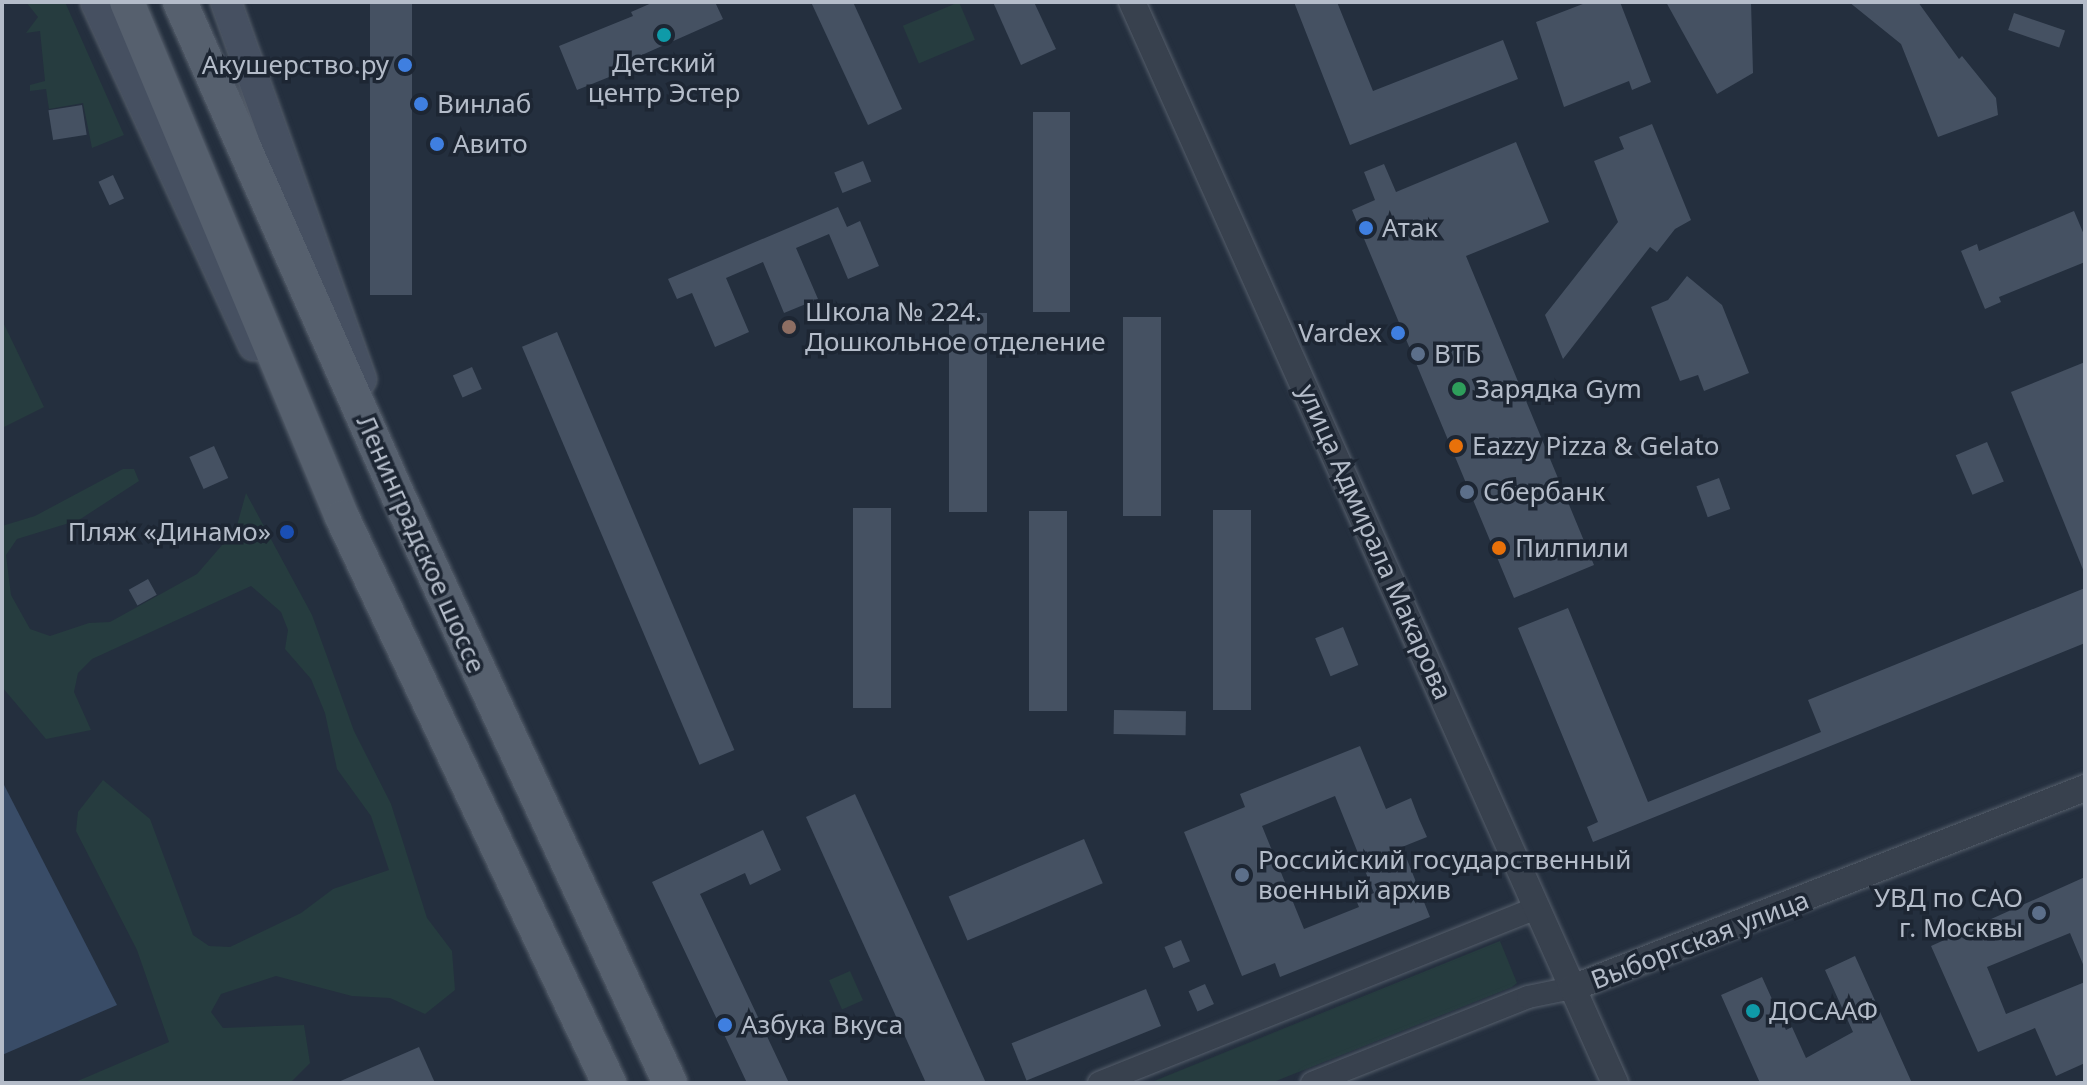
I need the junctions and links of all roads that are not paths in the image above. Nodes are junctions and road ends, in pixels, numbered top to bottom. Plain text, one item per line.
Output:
1 (96, 2) edge
2 (127, 2) edge
3 (180, 2) edge
4 (226, 2) edge
5 (1132, 2) edge
6 (400, 500) junction
7 (342, 517) junction
8 (2085, 788) edge
9 (1535, 909) junction
10 (1572, 988) junction
11 (609, 1083) edge
12 (670, 1083) edge
13 (1099, 1083) edge
14 (1312, 1083) edge
15 (1615, 1083) edge

1 - 7 main road
2 - 7 main road
3 - 6 main road, Ленинградское шоссе
4 - 6 main road
5 - 9 street, улица Адмирала Макарова
6 - 12 main road, Ленинградское шоссе
7 - 11 main road
8 - 10 street, Выборгская улица
9 - 10 street, улица Адмирала Макарова
9 - 13 street
10 - 14 street, Выборгская улица
10 - 15 street, улица Адмирала Макарова

